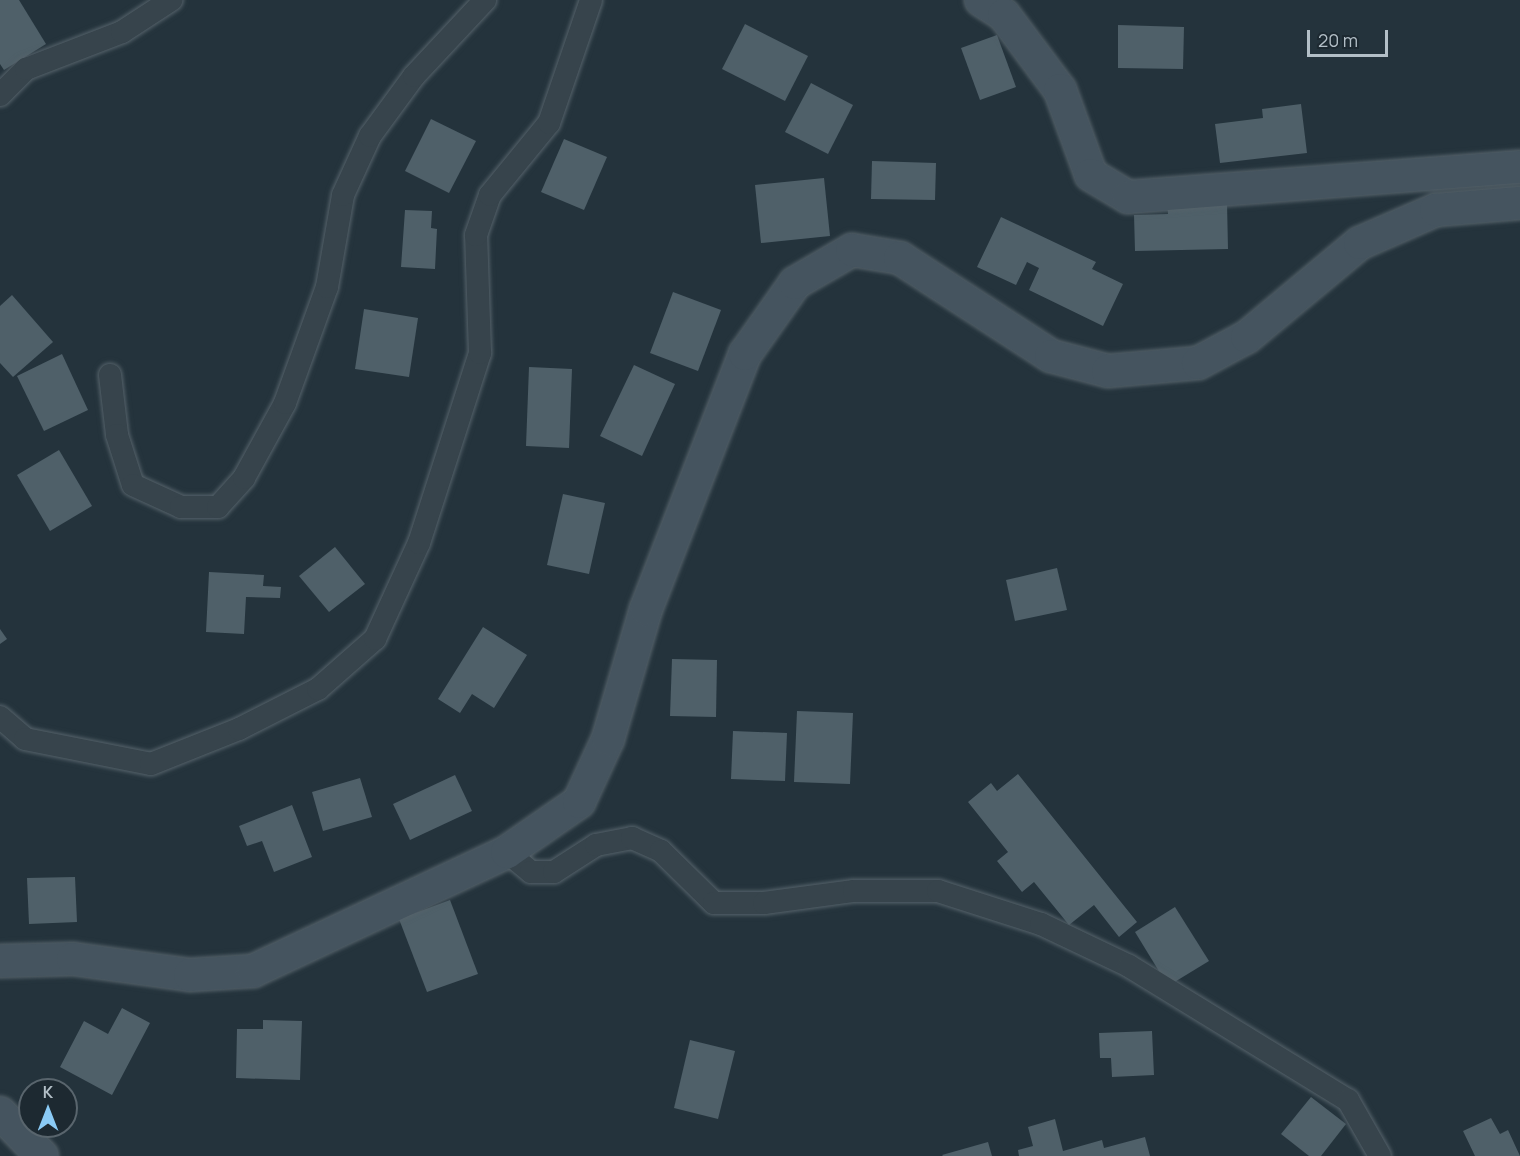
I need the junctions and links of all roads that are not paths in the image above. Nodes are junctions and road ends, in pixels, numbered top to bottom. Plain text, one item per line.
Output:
1 (171, 0) edge
2 (485, 0) edge
3 (591, 0) edge
4 (981, 0) edge
5 (0, 95) edge
6 (1520, 167) edge
7 (1520, 203) edge
8 (110, 375) dead end
9 (0, 717) edge
10 (507, 852) junction
11 (0, 961) edge
12 (0, 1113) edge
13 (42, 1156) edge
14 (1380, 1156) edge

1 - 5 street
2 - 8 street
3 - 9 street
4 - 6 street
7 - 10 street
10 - 11 street
10 - 14 street
12 - 13 street

